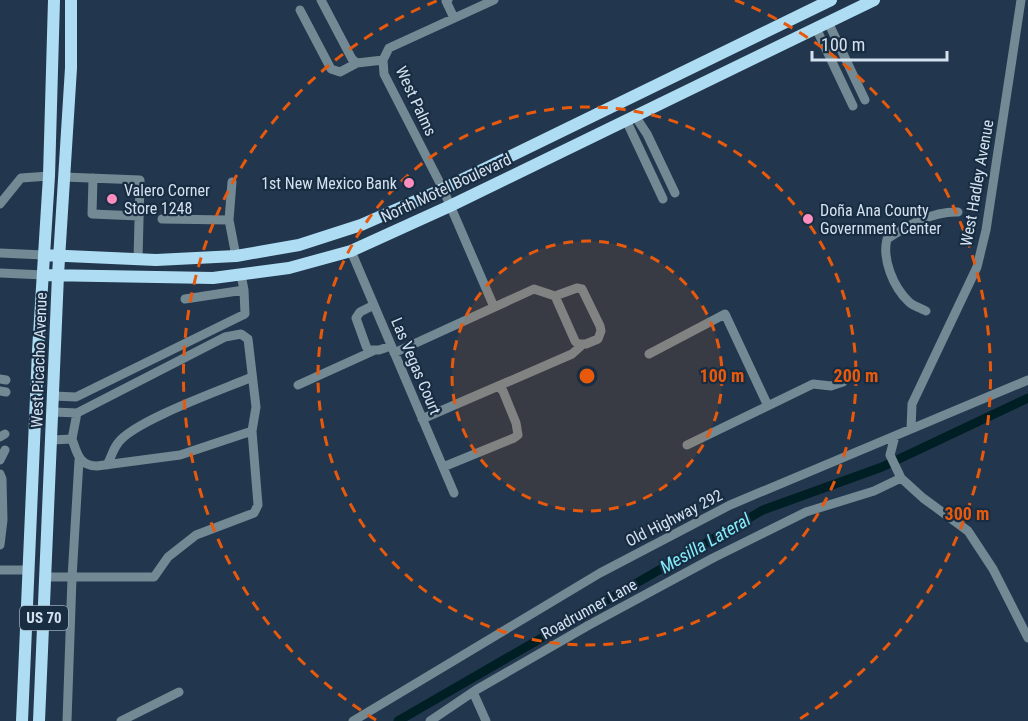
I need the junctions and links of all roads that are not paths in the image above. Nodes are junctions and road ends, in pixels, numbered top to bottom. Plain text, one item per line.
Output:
1 (54, 0) edge
2 (71, 0) edge
3 (321, 0) edge
4 (448, 0) edge
5 (874, 0) edge
6 (1020, 0) edge
7 (490, 1) edge
8 (826, 2) edge
9 (300, 9) dead end
10 (808, 11) junction
11 (454, 18) junction
12 (828, 22) junction
13 (816, 28) junction
14 (383, 60) junction
15 (357, 63) junction
16 (53, 67) junction
17 (71, 68) junction
18 (865, 100) dead end
19 (623, 101) junction
20 (853, 106) dead end
21 (653, 107) junction
22 (631, 118) junction
23 (647, 134) junction
24 (49, 176) junction
25 (64, 177) junction
26 (93, 178) junction
27 (232, 182) dead end
28 (443, 189) junction
29 (675, 193) dead end
30 (663, 199) dead end
31 (0, 204) edge
32 (450, 206) junction
33 (958, 212) dead end
34 (139, 216) junction
35 (162, 219) dead end
36 (229, 220) junction
37 (351, 251) junction
38 (0, 253) edge
39 (44, 255) junction
40 (60, 256) junction
41 (236, 256) junction
42 (138, 260) junction
43 (0, 273) edge
44 (44, 275) junction
45 (58, 275) junction
46 (241, 275) junction
47 (244, 290) junction
48 (555, 296) junction
49 (185, 299) dead end
50 (374, 305) junction
51 (494, 307) junction
52 (926, 311) dead end
53 (582, 345) junction
54 (393, 349) junction
55 (373, 351) junction
56 (649, 354) dead end
57 (252, 377) junction
58 (1028, 380) edge
59 (843, 382) dead end
60 (298, 385) dead end
61 (496, 387) junction
62 (54, 396) junction
63 (768, 406) junction
64 (54, 412) junction
65 (77, 413) junction
66 (422, 419) junction
67 (911, 429) junction
68 (252, 431) junction
69 (895, 436) junction
70 (72, 439) junction
71 (35, 440) junction
72 (52, 440) junction
73 (687, 446) dead end
74 (5, 450) dead end
75 (0, 460) edge
76 (79, 460) junction
77 (107, 465) junction
78 (443, 467) junction
79 (0, 474) edge
80 (899, 475) junction
81 (454, 493) dead end
82 (0, 545) edge
83 (0, 570) edge
84 (28, 570) junction
85 (46, 577) junction
86 (72, 578) junction
87 (1028, 638) edge
88 (179, 692) dead end
89 (473, 692) junction
90 (22, 721) edge
91 (39, 721) edge
92 (67, 721) edge
93 (122, 721) edge
94 (353, 721) edge
95 (430, 721) edge
96 (486, 721) edge

1 - 16 main road, West Picacho Avenue / US 70
2 - 17 main road, West Picacho Avenue / US 70
3 - 15 street
4 - 11 street
5 - 12 main road, North Motel Boulevard
6 - 67 street, West Hadley Avenue
7 - 11 street, West Palms
8 - 10 main road, North Motel Boulevard
8 - 12 main road
9 - 15 street
10 - 13 main road
10 - 19 main road, North Motel Boulevard
11 - 14 street, West Palms
12 - 13 main road, North Motel Boulevard
12 - 18 street
13 - 20 street
13 - 21 main road, North Motel Boulevard
14 - 15 street
14 - 28 street, West Palms
16 - 17 main road
16 - 24 main road, West Picacho Avenue / US 70
17 - 25 main road, West Picacho Avenue / US 70
19 - 22 main road
19 - 28 main road, North Motel Boulevard
21 - 22 main road, North Motel Boulevard
21 - 23 street
22 - 23 street
22 - 30 street
22 - 32 main road, North Motel Boulevard
23 - 29 street
24 - 31 street
24 - 39 main road, West Picacho Avenue / US 70
25 - 26 street
25 - 40 main road, West Picacho Avenue / US 70
26 - 34 street
26 - 34 street
27 - 36 street
28 - 32 street, West Palms
28 - 41 main road, North Motel Boulevard
32 - 37 main road, North Motel Boulevard
32 - 51 street, West Palms
33 - 52 street
34 - 42 street
35 - 36 street
36 - 41 street
37 - 46 main road, North Motel Boulevard
37 - 50 street, Las Vegas Court
38 - 39 street, North Motel Boulevard
39 - 40 main road, North Motel Boulevard
39 - 44 main road, West Picacho Avenue / US 70
40 - 42 main road, North Motel Boulevard
40 - 45 main road, West Picacho Avenue / US 70
41 - 42 main road, North Motel Boulevard
41 - 46 main road
43 - 44 street, North Motel Boulevard
44 - 45 main road, North Motel Boulevard
44 - 71 main road, West Picacho Avenue / US 70
45 - 46 main road, North Motel Boulevard
45 - 62 main road, West Picacho Avenue / US 70
46 - 47 street
47 - 49 street
47 - 62 street
48 - 51 street
48 - 53 street
48 - 53 street
50 - 54 street, Las Vegas Court
50 - 55 street
51 - 54 street
53 - 61 street
54 - 55 street
54 - 66 street, Las Vegas Court
55 - 60 street
56 - 63 street
57 - 65 street
57 - 68 street
57 - 77 street
58 - 67 street, Old Highway 292
59 - 63 street
61 - 66 street
61 - 78 street
62 - 64 main road, West Picacho Avenue / US 70
63 - 73 street
64 - 65 street
64 - 72 main road, West Picacho Avenue / US 70
65 - 70 street
66 - 78 street, Las Vegas Court
67 - 69 street, Old Highway 292
68 - 77 street
68 - 86 street
69 - 80 street
69 - 94 street, Old Highway 292
70 - 72 street
70 - 76 street
71 - 72 main road
71 - 84 main road, West Picacho Avenue / US 70
72 - 85 main road, West Picacho Avenue / US 70
74 - 75 street
76 - 77 street
76 - 86 street
78 - 81 street, Las Vegas Court
79 - 82 street
80 - 87 street
80 - 89 street, Roadrunner Lane
83 - 84 street
84 - 85 main road
84 - 90 main road, West Picacho Avenue / US 70
85 - 86 street
85 - 91 main road, West Picacho Avenue / US 70
86 - 92 street
88 - 93 street
89 - 95 street, Roadrunner Lane
89 - 96 street

